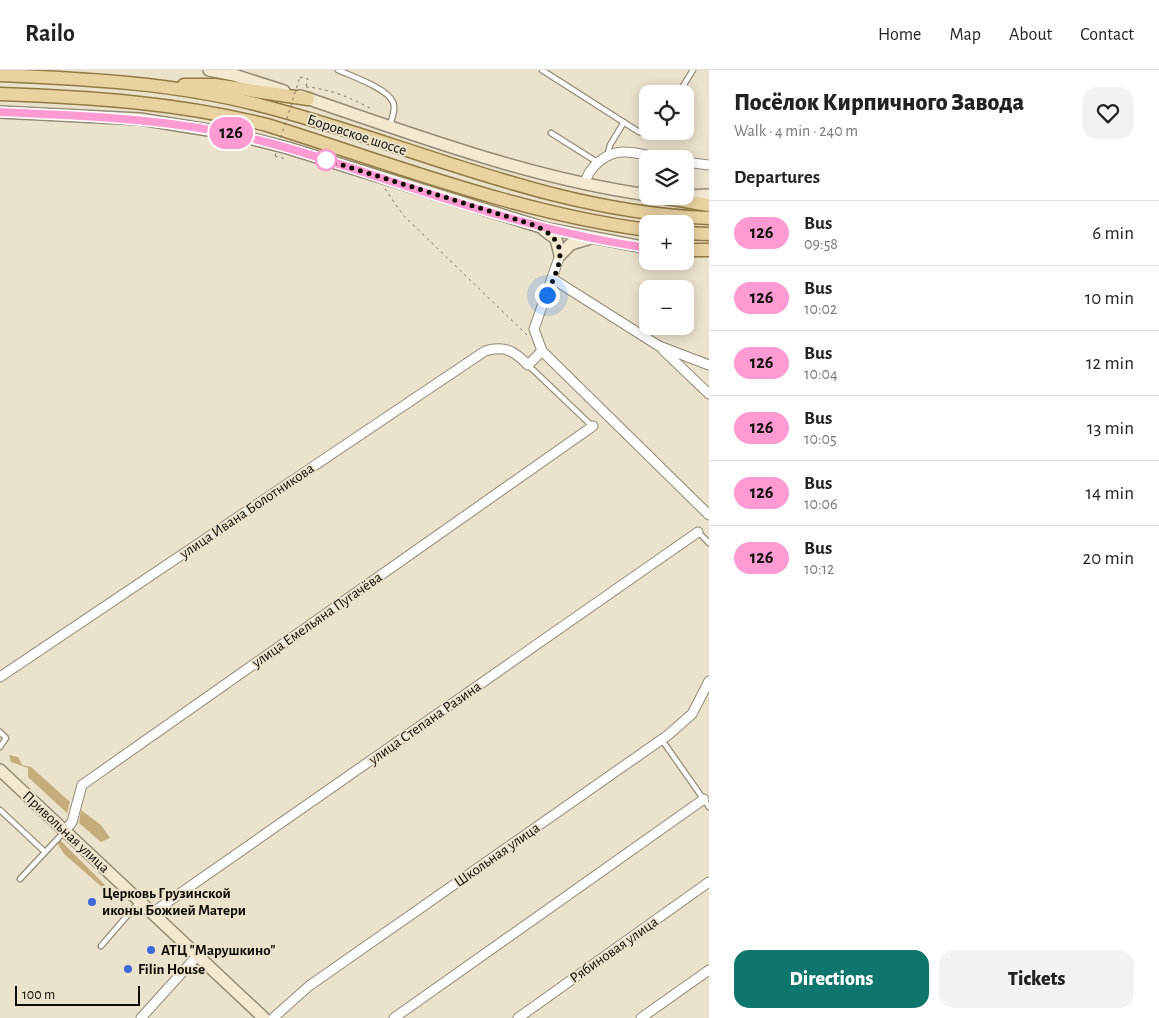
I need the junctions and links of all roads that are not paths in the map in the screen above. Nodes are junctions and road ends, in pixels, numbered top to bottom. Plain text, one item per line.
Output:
1 (209, 70) edge
2 (338, 70) edge
3 (542, 70) edge
4 (693, 70) edge
5 (0, 75) edge
6 (684, 85) edge
7 (165, 87) junction
8 (307, 93) junction
9 (0, 94) edge
10 (0, 112) edge
11 (624, 122) junction
12 (390, 125) junction
13 (639, 131) edge
14 (551, 133) dead end
15 (639, 154) edge
16 (607, 158) junction
17 (597, 162) junction
18 (694, 163) edge
19 (709, 165) edge
20 (585, 184) junction
21 (639, 193) edge
22 (694, 196) edge
23 (709, 196) edge
24 (694, 202) edge
25 (709, 205) edge
26 (709, 218) edge
27 (534, 225) junction
28 (639, 229) edge
29 (694, 233) edge
30 (709, 234) edge
31 (594, 239) junction
32 (639, 246) edge
33 (709, 250) edge
34 (694, 251) edge
35 (694, 252) edge
36 (560, 255) junction
37 (709, 255) edge
38 (553, 279) junction
39 (659, 346) junction
40 (542, 351) junction
41 (528, 365) junction
42 (709, 365) edge
43 (709, 394) edge
44 (593, 426) joint
45 (709, 515) edge
46 (698, 532) joint
47 (709, 543) edge
48 (0, 677) edge
49 (709, 681) edge
50 (0, 732) edge
51 (662, 740) junction
52 (0, 747) edge
53 (0, 770) edge
54 (706, 803) edge
55 (0, 810) edge
56 (65, 831) junction
57 (45, 852) junction
58 (20, 879) dead end
59 (709, 882) edge
60 (140, 902) junction
61 (152, 913) junction
62 (101, 946) dead end
63 (197, 956) junction
64 (709, 970) edge
65 (141, 1018) edge
66 (264, 1018) edge
67 (272, 1018) edge
68 (394, 1018) edge
69 (518, 1018) edge
70 (641, 1018) edge

1 - 8 main road
2 - 12 lane
3 - 11 lane
4 - 6 lane
5 - 7 main road, Боровское шоссе
7 - 8 main road
7 - 26 main road, Боровское шоссе
8 - 12 main road
9 - 28 main road, Боровское шоссе
10 - 27 main road
11 - 13 lane
11 - 16 lane
12 - 20 main road
14 - 17 lane
15 - 16 street
16 - 17 street
17 - 20 street
18 - 19 street
20 - 21 main road
22 - 23 main road
24 - 25 main road
27 - 31 main road
27 - 36 main road
29 - 30 main road
31 - 32 main road
31 - 36 main road
33 - 34 main road
35 - 37 main road
36 - 38 street
38 - 39 street
38 - 40 street
39 - 42 street
39 - 43 street
40 - 41 street
40 - 45 street
41 - 44 lane
41 - 48 street, улица Ивана Болотникова
44 - 56 street, улица Емельяна Пугачёва
46 - 47 lane
46 - 61 street, улица Степана Разина
49 - 51 street, Школьная улица
50 - 52 lane
51 - 54 lane
51 - 67 street, Школьная улица
53 - 56 main road, Привольная улица
54 - 68 street
55 - 57 lane
56 - 57 lane
56 - 60 main road, Привольная улица
57 - 58 lane
59 - 69 street, Рябиновая улица
60 - 61 main road, Привольная улица
60 - 62 lane
61 - 63 main road, Привольная улица
63 - 65 street
63 - 66 main road, Привольная улица
64 - 70 street

